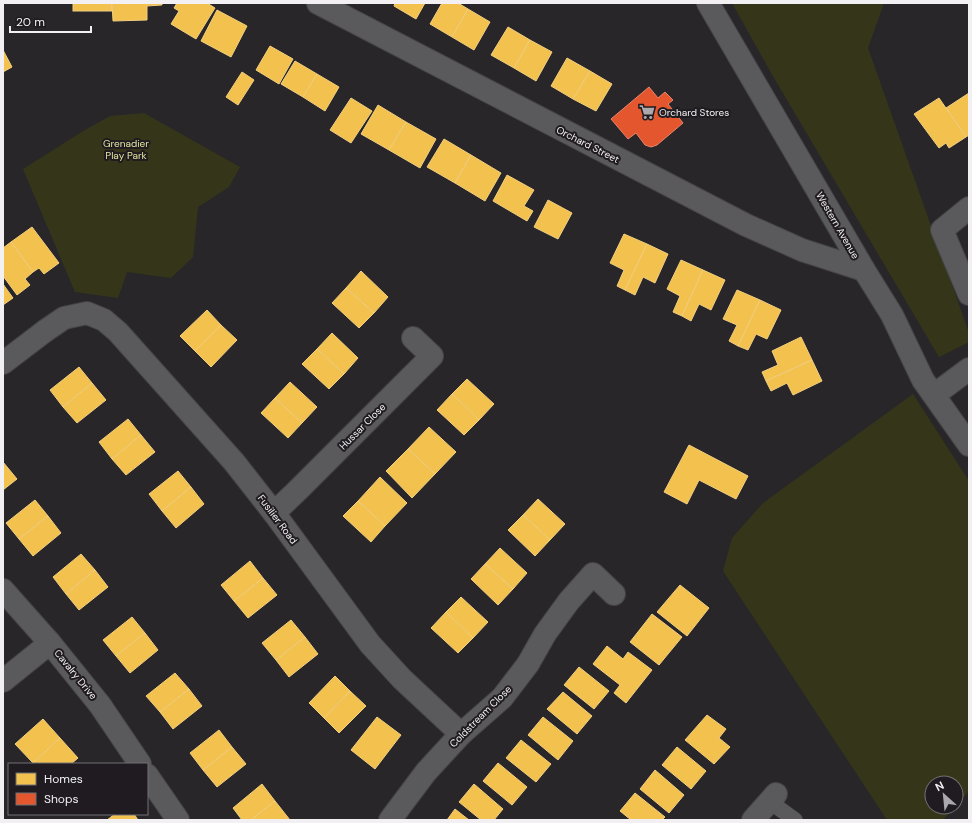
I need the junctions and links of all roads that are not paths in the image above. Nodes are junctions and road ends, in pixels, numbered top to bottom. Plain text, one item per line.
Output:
1 (318, 3) edge
2 (708, 3) edge
3 (969, 208) edge
4 (864, 270) junction
5 (969, 294) edge
6 (413, 338) dead end
7 (3, 363) edge
8 (969, 368) edge
9 (934, 395) junction
10 (969, 445) edge
11 (274, 513) junction
12 (3, 590) edge
13 (614, 594) dead end
14 (50, 643) junction
15 (3, 681) edge
16 (461, 734) junction
17 (139, 763) edge
18 (148, 776) edge
19 (772, 797) joint
20 (178, 820) edge
21 (390, 820) edge
22 (753, 820) edge
23 (795, 820) edge

1 - 4 street, Orchard Street
2 - 4 street, Western Avenue
3 - 5 street
4 - 9 street, Western Avenue
6 - 11 street, Hussar Close
7 - 11 street, Fusilier Road
8 - 9 street
9 - 10 street, Western Avenue
11 - 16 street, Fusilier Road
12 - 14 street, Cavalry Drive
13 - 16 street, Coldstream Close
14 - 15 street
14 - 17 street, Cavalry Drive
16 - 21 street, Coldstream Close
18 - 20 street
19 - 22 street
19 - 23 lane

